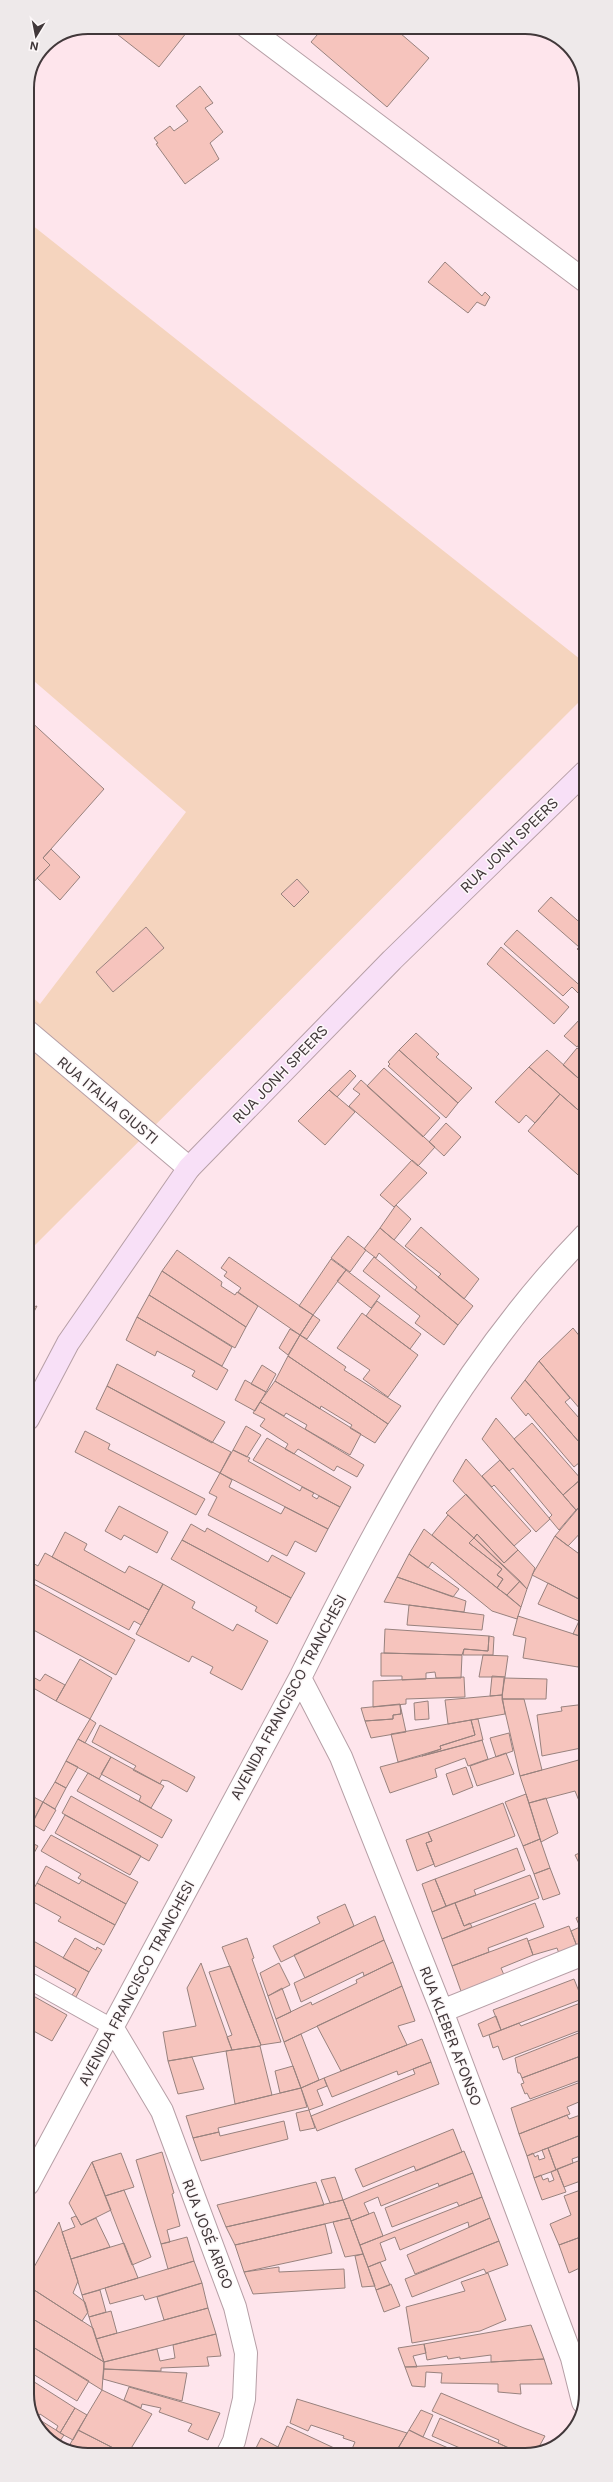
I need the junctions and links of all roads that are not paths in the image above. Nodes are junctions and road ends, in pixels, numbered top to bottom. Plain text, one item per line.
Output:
1 (256, 34) edge
2 (579, 276) edge
3 (579, 778) edge
4 (34, 1036) edge
5 (189, 1168) junction
6 (579, 1241) edge
7 (34, 1408) edge
8 (300, 1678) junction
9 (579, 1956) edge
10 (34, 1983) edge
11 (442, 2011) junction
12 (112, 2027) junction
13 (34, 2173) edge
14 (579, 2386) edge
15 (230, 2448) edge

1 - 2 street
3 - 5 main road, RUA JONH SPEERS
4 - 5 street, RUA ITALIA GIUSTI
5 - 7 main road, RUA JONH SPEERS
6 - 8 street, AVENIDA FRANCISCO TRANCHESI
8 - 11 street, RUA KLEBER AFONSO
8 - 12 street, AVENIDA FRANCISCO TRANCHESI
9 - 11 street
10 - 12 lane
11 - 14 street, RUA KLEBER AFONSO
12 - 13 street, AVENIDA FRANCISCO TRANCHESI
12 - 15 street, RUA JOSÉ ARIGO

